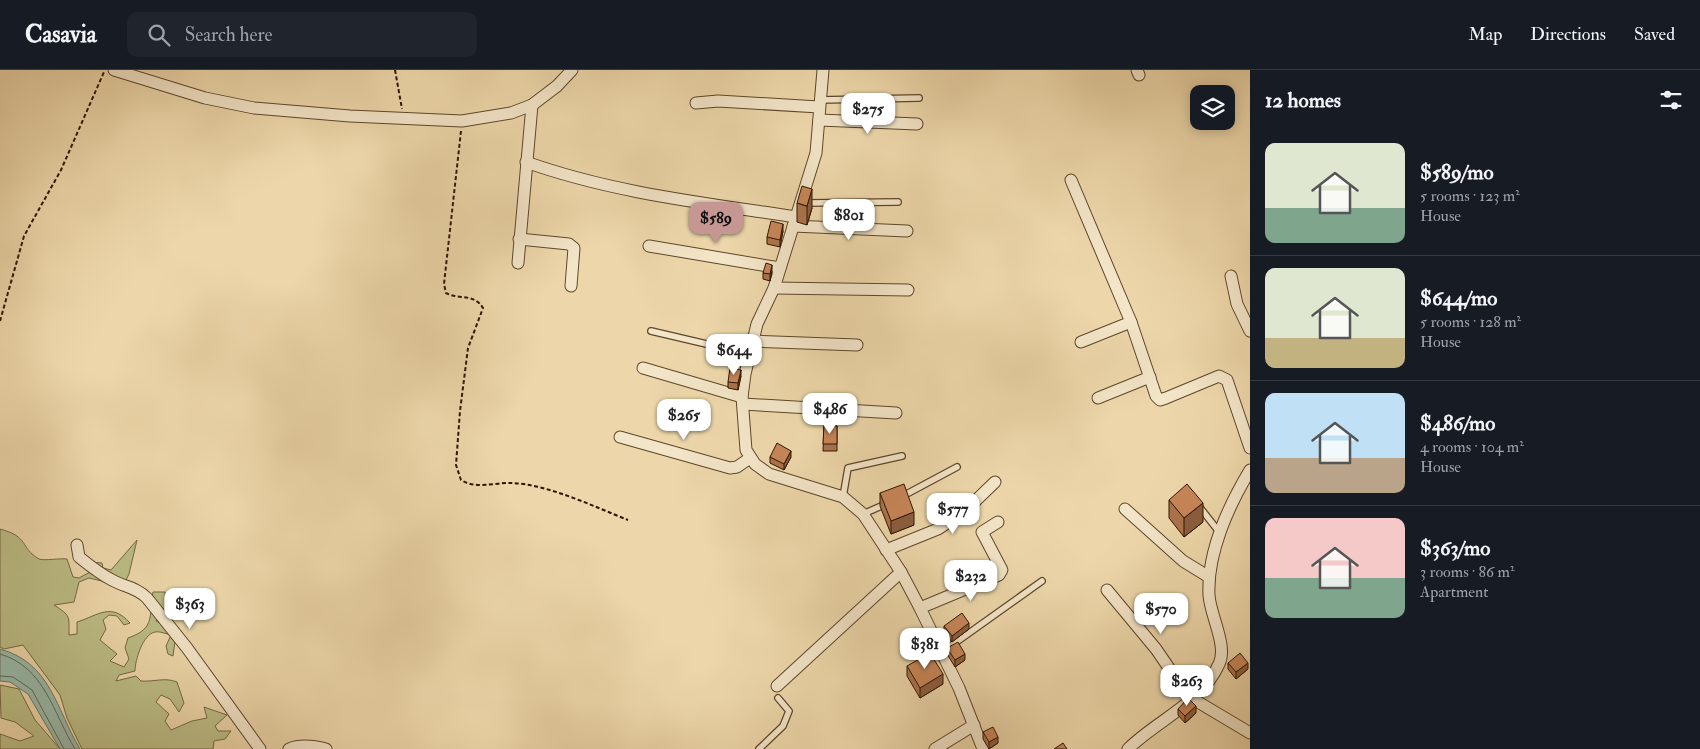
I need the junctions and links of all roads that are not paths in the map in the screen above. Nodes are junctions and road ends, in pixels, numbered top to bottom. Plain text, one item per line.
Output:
1 (114, 70) edge
2 (572, 70) edge
3 (823, 70) edge
4 (919, 98) dead end
5 (696, 103) dead end
6 (819, 104) junction
7 (532, 105) junction
8 (819, 120) junction
9 (917, 124) dead end
10 (526, 162) junction
11 (1071, 180) dead end
12 (898, 202) dead end
13 (801, 204) junction
14 (794, 221) junction
15 (907, 231) dead end
16 (519, 238) junction
17 (649, 246) dead end
18 (518, 263) dead end
19 (780, 268) junction
20 (1232, 276) dead end
21 (571, 286) dead end
22 (774, 288) junction
23 (908, 290) dead end
24 (1131, 322) junction
25 (651, 331) dead end
26 (1250, 331) edge
27 (752, 341) junction
28 (1081, 342) dead end
29 (857, 345) dead end
30 (749, 354) junction
31 (643, 368) dead end
32 (1150, 377) junction
33 (1098, 398) dead end
34 (743, 401) junction
35 (896, 413) dead end
36 (620, 437) dead end
37 (1250, 448) edge
38 (902, 456) dead end
39 (750, 458) junction
40 (957, 467) dead end
41 (1250, 470) edge
42 (995, 482) dead end
43 (1192, 496) edge
44 (843, 497) junction
45 (1125, 509) dead end
46 (862, 514) junction
47 (998, 522) dead end
48 (1220, 533) junction
49 (77, 545) dead end
50 (886, 550) junction
51 (900, 572) junction
52 (1210, 577) junction
53 (1042, 581) dead end
54 (1107, 590) dead end
55 (920, 608) junction
56 (942, 652) junction
57 (777, 692) joint
58 (1192, 699) junction
59 (974, 725) junction
60 (1250, 733) edge
61 (260, 749) edge
62 (289, 749) edge
63 (326, 749) edge
64 (759, 749) edge
65 (934, 749) edge
66 (983, 749) edge
67 (1128, 749) edge

1 - 7 street
2 - 7 street
3 - 6 street
4 - 6 lane
5 - 6 street
6 - 8 street
7 - 10 street
8 - 9 street
8 - 13 street
10 - 14 street
10 - 16 street
11 - 24 street
12 - 13 lane
13 - 14 street
14 - 15 street
14 - 19 street
16 - 18 street
16 - 21 street
17 - 19 street
19 - 22 street
20 - 26 street
22 - 23 street
22 - 27 street
24 - 28 street
24 - 32 street
25 - 30 lane
27 - 29 street
27 - 30 street
30 - 34 street
31 - 34 street
32 - 33 street
32 - 37 street
34 - 35 street
34 - 39 street
36 - 39 street
38 - 44 lane
39 - 44 street
40 - 46 lane
41 - 48 street
42 - 50 street
43 - 48 lane
44 - 46 street
45 - 52 street
46 - 50 street
47 - 55 street
48 - 52 street
49 - 61 street
50 - 51 street
51 - 55 street
51 - 57 street
52 - 58 street
53 - 56 lane
54 - 58 street
55 - 56 street
56 - 59 street
57 - 64 lane
58 - 60 street
58 - 67 street
59 - 65 street
59 - 66 street
62 - 63 street

